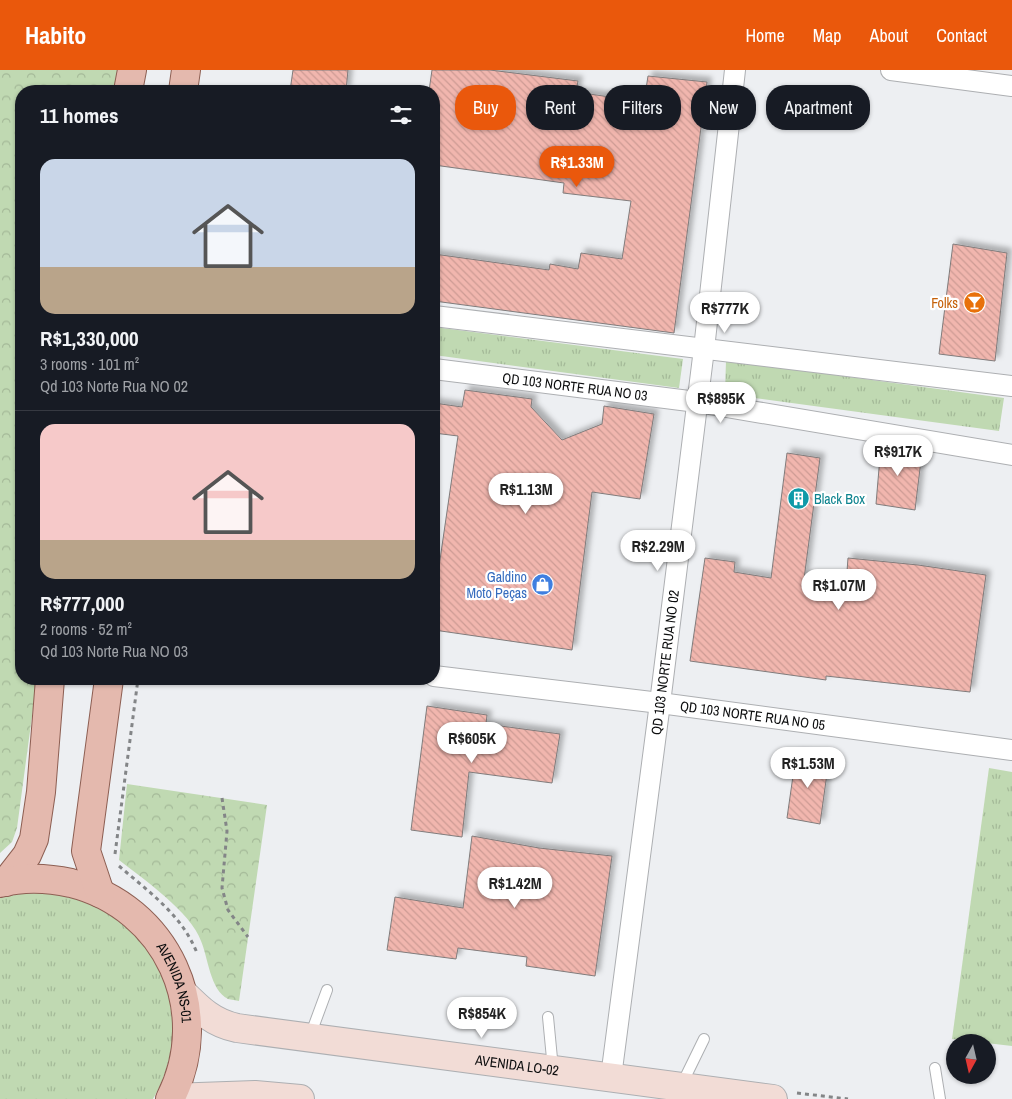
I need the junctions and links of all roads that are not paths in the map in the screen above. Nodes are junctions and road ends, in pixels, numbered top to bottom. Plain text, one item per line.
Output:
1 (132, 70) edge
2 (186, 70) edge
3 (735, 70) edge
4 (891, 70) edge
5 (129, 85) edge
6 (184, 85) edge
7 (1012, 86) edge
8 (440, 317) edge
9 (704, 350) junction
10 (440, 370) edge
11 (1012, 386) edge
12 (697, 402) junction
13 (1012, 455) edge
14 (440, 677) edge
15 (50, 685) edge
16 (108, 685) edge
17 (660, 703) junction
18 (1012, 750) edge
19 (3, 883) edge
20 (100, 893) junction
21 (327, 990) dead end
22 (183, 992) junction
23 (548, 1017) dead end
24 (310, 1037) junction
25 (704, 1039) dead end
26 (935, 1068) dead end
27 (553, 1070) junction
28 (610, 1077) junction
29 (681, 1087) junction
30 (171, 1098) edge
31 (300, 1099) edge
32 (773, 1099) edge
33 (940, 1099) edge

1 - 5 main road
2 - 6 main road
3 - 9 street, QD 103 NORTE RUA NO 02
4 - 7 street
8 - 9 street
9 - 11 street
9 - 12 street, QD 103 NORTE RUA NO 02
10 - 12 street, QD 103 NORTE RUA NO 03
12 - 13 street, QD 103 NORTE RUA NO 03
12 - 17 street, QD 103 NORTE RUA NO 02
14 - 17 street, QD 103 NORTE RUA NO 05
15 - 19 main road, AVENIDA NS-01
16 - 20 main road
17 - 18 street, QD 103 NORTE RUA NO 05
17 - 28 street, QD 103 NORTE RUA NO 02
19 - 20 main road, AVENIDA NS-01
20 - 22 main road, AVENIDA NS-01
21 - 24 lane
22 - 24 street, AVENIDA LO-02
22 - 30 main road, AVENIDA NS-01
23 - 27 lane
24 - 27 street, AVENIDA LO-02
25 - 29 lane
26 - 33 lane
27 - 28 street, AVENIDA LO-02
28 - 29 street, AVENIDA LO-02
29 - 32 street, AVENIDA LO-02
30 - 31 street

